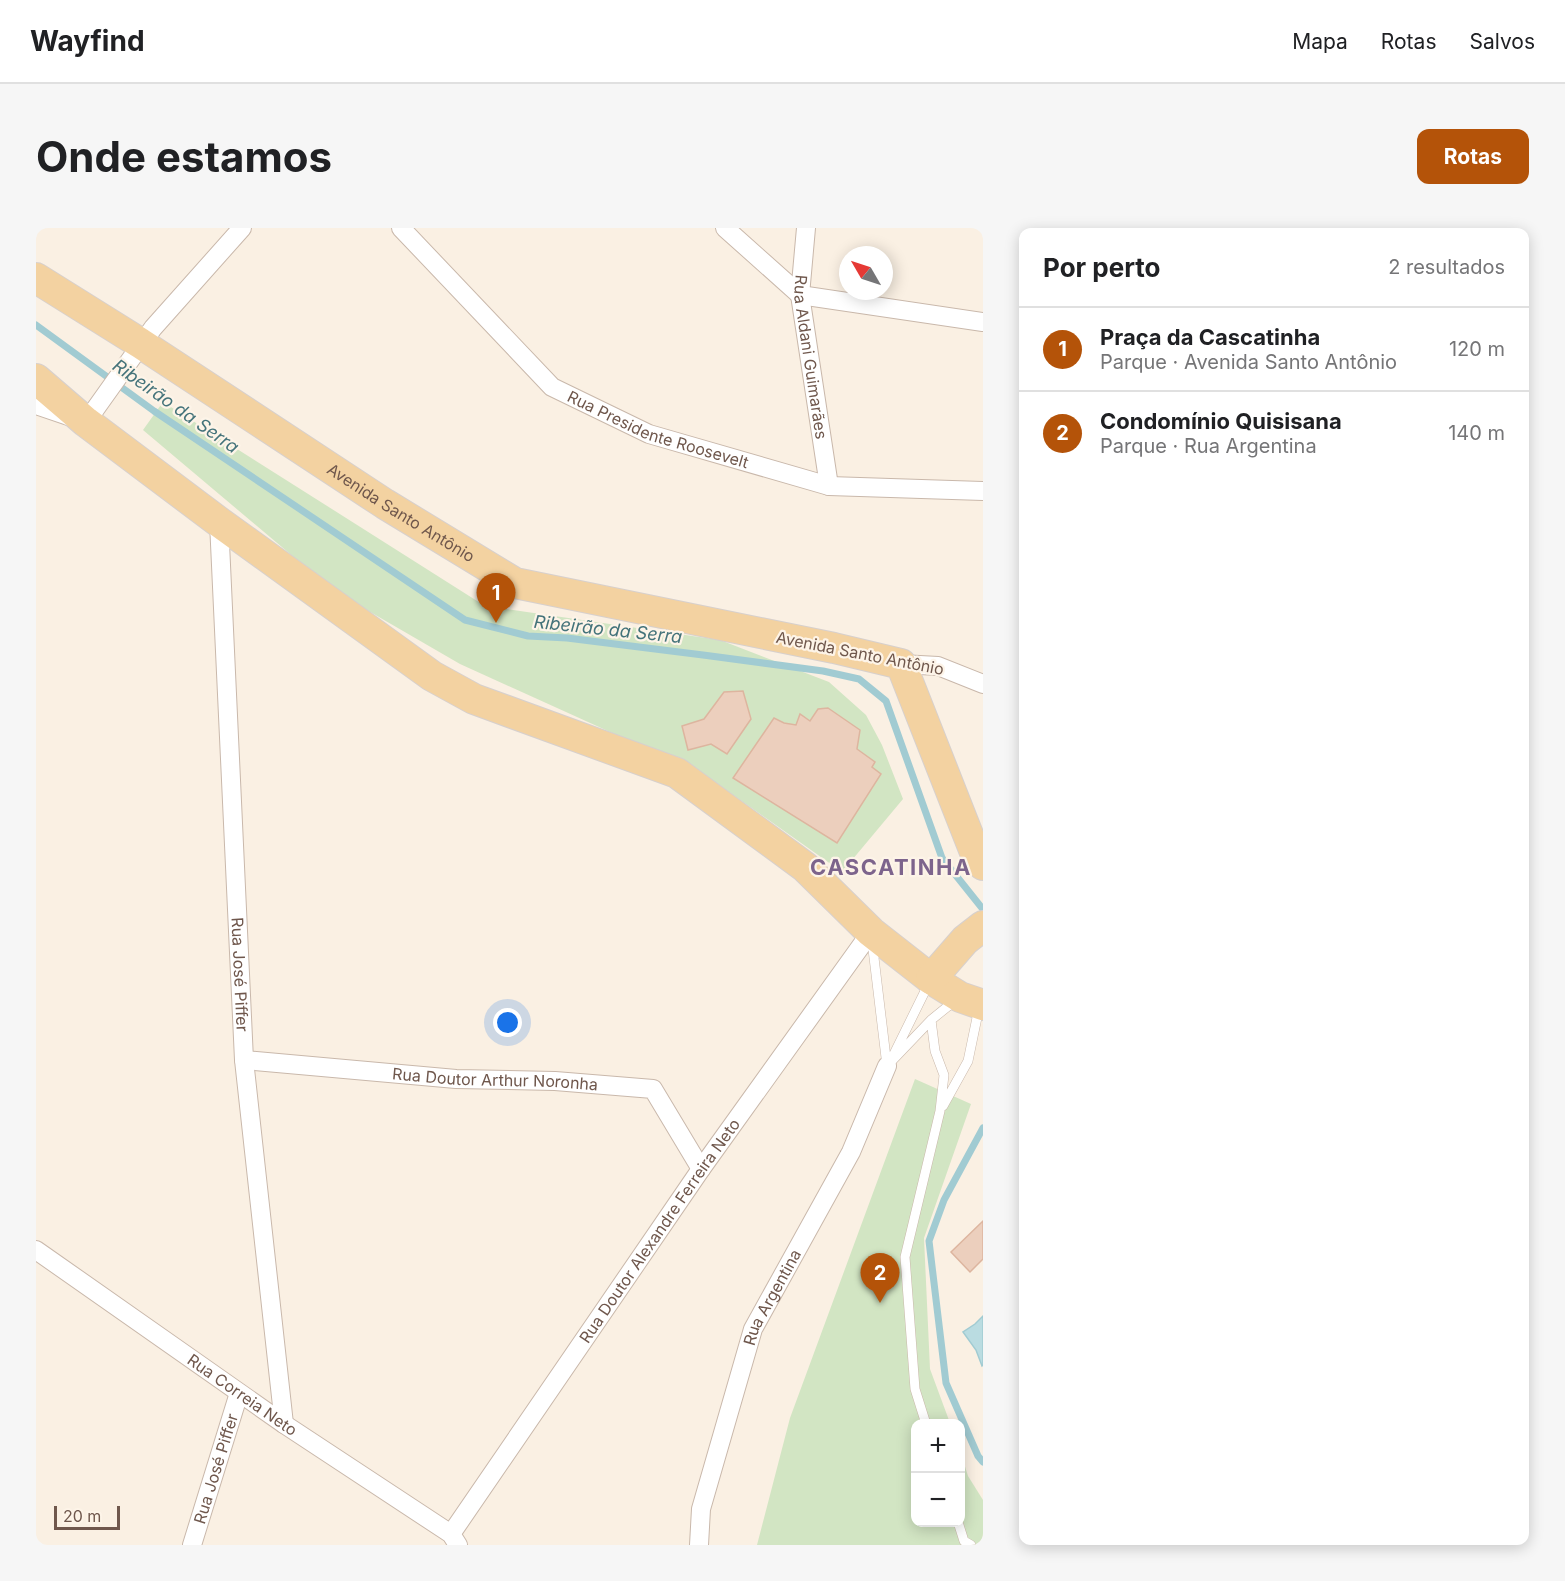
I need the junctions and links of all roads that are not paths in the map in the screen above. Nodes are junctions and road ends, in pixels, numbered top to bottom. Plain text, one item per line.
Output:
1 (242, 228) edge
2 (401, 228) edge
3 (725, 228) edge
4 (806, 228) edge
5 (36, 278) edge
6 (800, 295) junction
7 (983, 322) edge
8 (133, 355) junction
9 (36, 379) edge
10 (36, 405) edge
11 (86, 422) junction
12 (829, 486) junction
13 (983, 491) edge
14 (219, 522) junction
15 (901, 664) junction
16 (983, 684) edge
17 (983, 865) edge
18 (983, 926) edge
19 (871, 932) junction
20 (931, 979) junction
21 (974, 1002) edge
22 (931, 1020) junction
23 (244, 1060) junction
24 (887, 1066) junction
25 (940, 1111) junction
26 (701, 1169) junction
27 (36, 1250) edge
28 (239, 1393) junction
29 (924, 1419) edge
30 (284, 1424) junction
31 (960, 1527) edge
32 (454, 1541) edge
33 (967, 1544) edge
34 (192, 1545) edge
35 (699, 1545) edge

1 - 8 street
2 - 12 street, Rua Presidente Roosevelt
3 - 6 street
4 - 6 street, Rua Aldani Guimarães
5 - 8 main road, Avenida Santo Antônio
6 - 7 street
6 - 12 street, Rua Aldani Guimarães
8 - 11 street
8 - 15 main road, Avenida Santo Antônio
9 - 11 main road
10 - 11 street
11 - 14 main road
12 - 13 street, Rua Presidente Roosevelt
14 - 19 main road
14 - 23 street, Rua José Piffer
15 - 16 street, Avenida Santo Antônio
15 - 17 main road
18 - 20 main road
19 - 20 main road
19 - 24 lane, Rua Argentina
19 - 26 street, Rua Doutor Alexandre Ferreira Neto
20 - 21 main road
20 - 24 lane, Rua Argentina
21 - 22 lane, Rua Argentina
21 - 25 lane
22 - 24 lane, Rua Argentina
22 - 25 lane
23 - 26 street, Rua Doutor Arthur Noronha
23 - 30 street, Rua José Piffer
24 - 35 street, Rua Argentina
25 - 29 lane
26 - 32 street, Rua Doutor Alexandre Ferreira Neto
27 - 28 street, Rua Correia Neto
28 - 30 street, Rua Correia Neto
28 - 34 street, Rua José Piffer
30 - 32 street, Rua Correia Neto
31 - 33 lane

